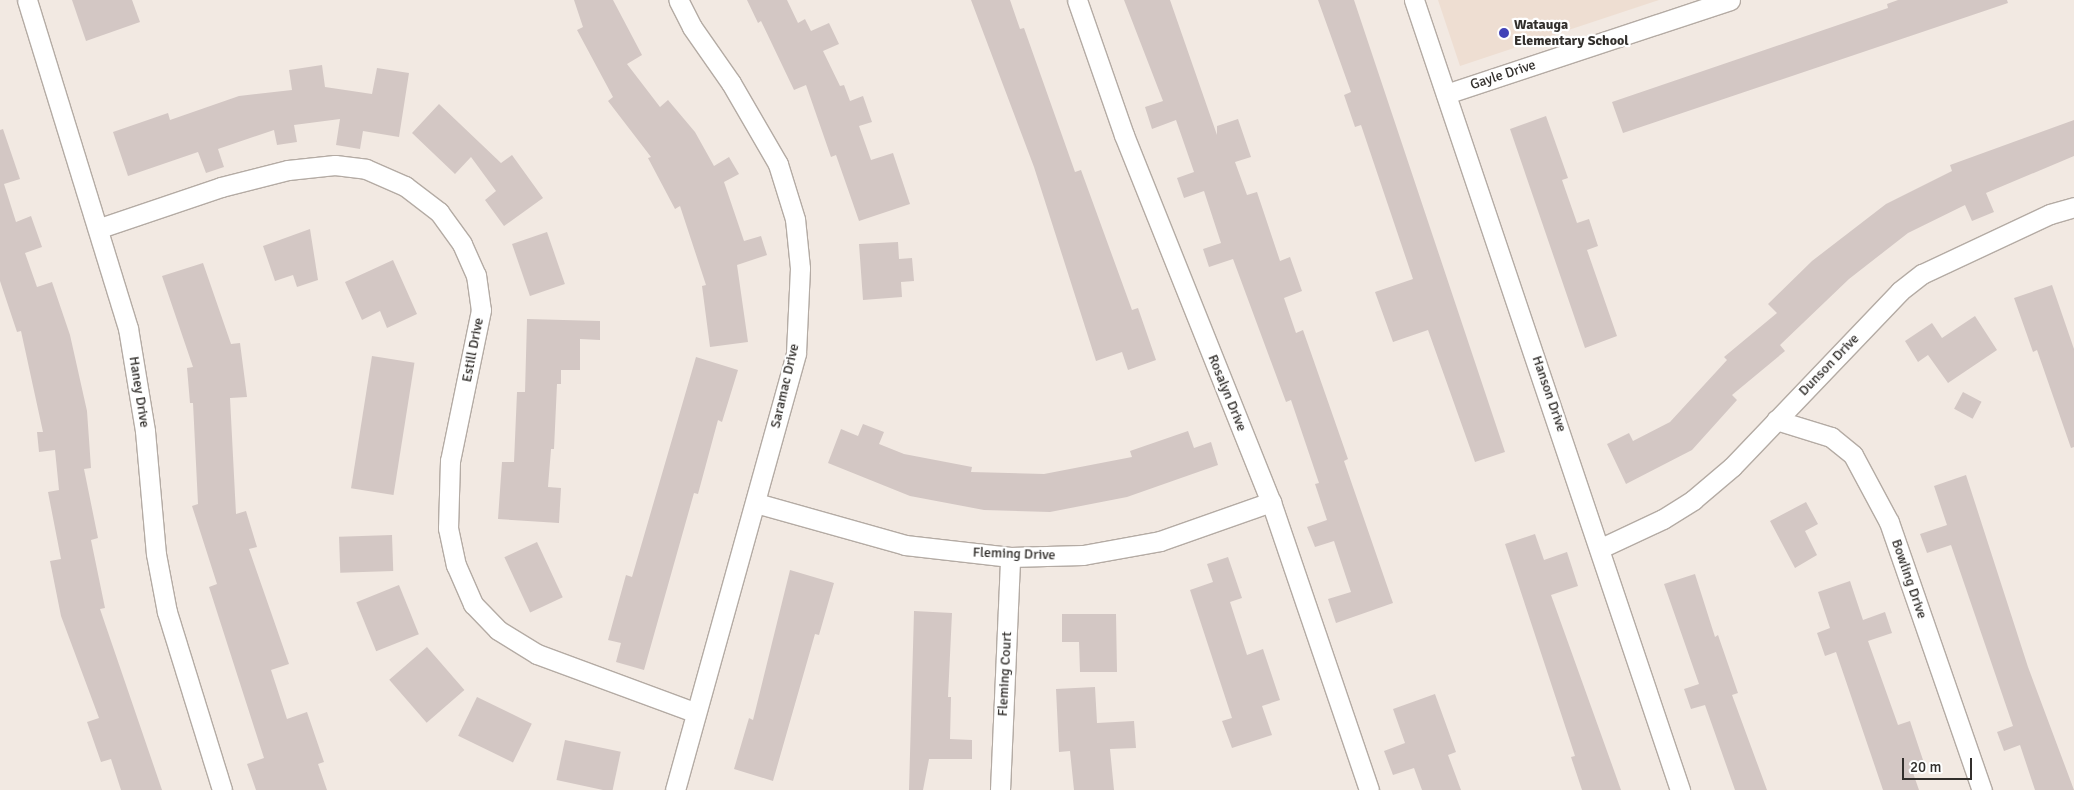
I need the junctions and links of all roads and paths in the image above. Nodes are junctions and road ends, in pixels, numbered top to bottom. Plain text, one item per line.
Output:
1 (27, 0) edge
2 (678, 0) edge
3 (1077, 0) edge
4 (1414, 0) edge
5 (1730, 0) edge
6 (1446, 94) junction
7 (2074, 207) edge
8 (100, 228) junction
9 (1776, 420) junction
10 (756, 502) junction
11 (1271, 502) junction
12 (1601, 548) junction
13 (1010, 557) junction
14 (694, 712) junction
15 (222, 790) edge
16 (675, 790) edge
17 (1000, 790) edge
18 (1369, 790) edge
19 (1680, 790) edge
20 (1982, 790) edge

1 - 8 street, Haney Drive
2 - 10 street, Saramac Drive
3 - 11 street, Rosalyn Drive
4 - 6 street, Hanson Drive
5 - 6 street, Gayle Drive
6 - 12 street, Hanson Drive
7 - 9 street, Dunson Drive
8 - 14 street, Estill Drive
8 - 15 street, Haney Drive
9 - 12 street, Dunson Drive
9 - 20 street, Bowling Drive
10 - 13 street, Fleming Drive
10 - 14 street, Saramac Drive
11 - 13 street, Fleming Drive
11 - 18 street, Rosalyn Drive
12 - 19 street, Hanson Drive
13 - 17 street, Fleming Court
14 - 16 street, Saramac Drive

